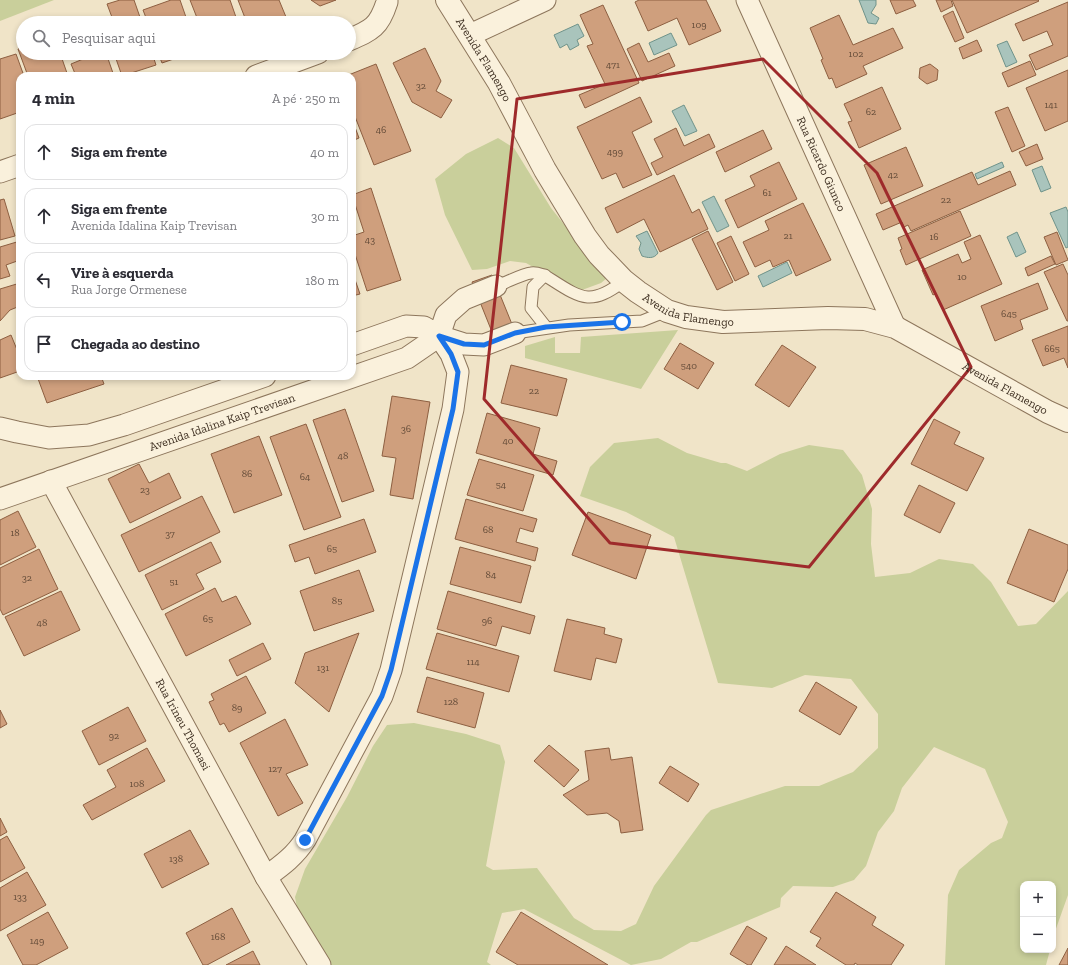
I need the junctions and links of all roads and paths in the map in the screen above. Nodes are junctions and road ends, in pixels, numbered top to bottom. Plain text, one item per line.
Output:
1 (446, 0) edge
2 (545, 0) edge
3 (747, 0) edge
4 (387, 1) edge
5 (470, 36) junction
6 (356, 37) edge
7 (299, 60) edge
8 (267, 72) edge
9 (16, 166) edge
10 (0, 172) edge
11 (545, 275) junction
12 (624, 281) junction
13 (496, 286) joint
14 (667, 311) junction
15 (546, 327) junction
16 (895, 327) junction
17 (515, 333) joint
18 (439, 336) junction
19 (356, 344) edge
20 (356, 376) edge
21 (253, 380) edge
22 (343, 380) edge
23 (1068, 421) edge
24 (0, 428) edge
25 (51, 481) junction
26 (0, 499) edge
27 (266, 877) junction
28 (320, 965) edge

1 - 5 street, Avenida Flamengo
2 - 5 street
3 - 16 street, Rua Ricardo Giunco
4 - 6 street
5 - 12 street, Avenida Flamengo
7 - 8 street
9 - 10 street
11 - 12 lane
11 - 13 lane
11 - 15 lane
12 - 14 street, Avenida Flamengo
13 - 18 street
14 - 15 lane
14 - 16 street, Avenida Flamengo
15 - 17 lane
16 - 23 street, Avenida Flamengo
17 - 18 street
18 - 19 street
18 - 20 street, Avenida Idalina Kaip Trevisan
18 - 27 street
21 - 24 street
22 - 25 street, Avenida Idalina Kaip Trevisan
25 - 26 street, Avenida Idalina Kaip Trevisan
25 - 27 street, Rua Irineu Thomasi
27 - 28 street, Rua Irineu Thomasi

